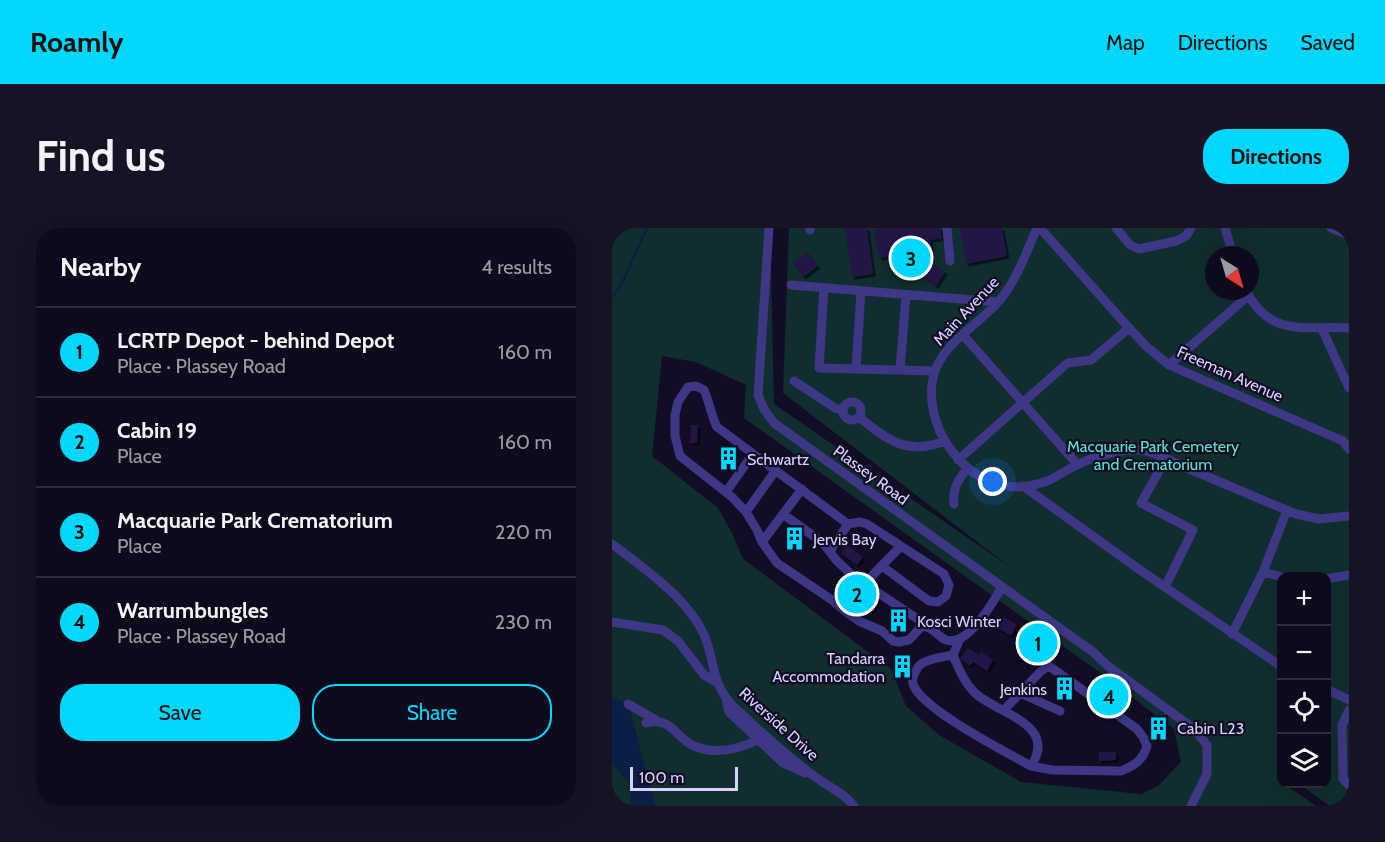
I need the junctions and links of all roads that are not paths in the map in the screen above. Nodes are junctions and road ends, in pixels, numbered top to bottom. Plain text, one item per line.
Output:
1 (770, 228) edge
2 (947, 228) edge
3 (1038, 228) edge
4 (1116, 228) edge
5 (1191, 228) edge
6 (1225, 228) edge
7 (1331, 228) edge
8 (1349, 235) edge
9 (1230, 246) edge
10 (950, 261) dead end
11 (791, 285) dead end
12 (824, 288) junction
13 (861, 291) junction
14 (906, 295) junction
15 (1240, 300) edge
16 (1253, 300) edge
17 (998, 302) junction
18 (1129, 328) junction
19 (1349, 328) edge
20 (1322, 329) junction
21 (963, 335) junction
22 (1169, 365) junction
23 (856, 369) junction
24 (900, 370) junction
25 (935, 371) junction
26 (794, 381) dead end
27 (1349, 388) edge
28 (1023, 403) junction
29 (843, 410) junction
30 (859, 417) junction
31 (944, 441) junction
32 (1349, 449) edge
33 (753, 454) junction
34 (1166, 459) junction
35 (958, 460) junction
36 (1077, 464) junction
37 (967, 469) junction
38 (776, 470) junction
39 (1023, 486) junction
40 (802, 489) junction
41 (726, 492) junction
42 (954, 504) dead end
43 (1287, 510) junction
44 (746, 512) junction
45 (783, 514) junction
46 (1349, 516) edge
47 (848, 524) junction
48 (762, 542) junction
49 (612, 543) edge
50 (901, 546) junction
51 (830, 551) junction
52 (882, 566) junction
53 (1263, 572) junction
54 (1349, 575) edge
55 (1277, 576) edge
56 (1331, 578) edge
57 (864, 584) junction
58 (1002, 587) junction
59 (1165, 587) junction
60 (612, 622) edge
61 (922, 626) junction
62 (1232, 634) junction
63 (960, 639) junction
64 (953, 655) junction
65 (1277, 664) edge
66 (716, 682) junction
67 (1331, 691) edge
68 (1020, 693) junction
69 (725, 696) junction
70 (1349, 700) edge
71 (628, 704) dead end
72 (1004, 710) junction
73 (1349, 710) edge
74 (1060, 711) dead end
75 (758, 740) junction
76 (1031, 766) junction
77 (816, 777) junction
78 (1346, 782) edge
79 (856, 806) edge
80 (1191, 806) edge

1 - 58 street, Plassey Road
2 - 10 street
3 - 17 street, Main Avenue
3 - 18 street, Freeman Avenue
4 - 5 street
6 - 9 street
7 - 8 street
11 - 12 street
12 - 13 street
12 - 23 street
13 - 14 street
13 - 23 street
14 - 17 street
14 - 24 street
15 - 22 street
16 - 20 street
17 - 21 street, Main Avenue
18 - 22 street, Freeman Avenue
18 - 28 street
19 - 20 street
20 - 27 street
21 - 25 street, Main Avenue
21 - 28 street
22 - 32 street, Freeman Avenue
23 - 24 street
24 - 25 street
25 - 31 street, Main Avenue
26 - 29 street
28 - 35 street
28 - 36 street
29 - 30 street
29 - 30 street
30 - 31 street
31 - 35 street, Main Avenue
33 - 38 street
33 - 41 street
33 - 41 street
34 - 36 street, Main Avenue
34 - 43 street, Main Avenue
34 - 59 street
35 - 37 street, Main Avenue
36 - 39 street, Main Avenue
37 - 39 street, Main Avenue
37 - 42 street
38 - 40 street
38 - 44 street
39 - 59 street
40 - 45 street
40 - 47 street
41 - 44 street
43 - 46 street, Main Avenue
43 - 53 street
44 - 48 street
45 - 48 street
45 - 51 street
47 - 50 street
47 - 51 street
48 - 61 street
49 - 66 street, Riverside Drive
50 - 52 street
50 - 52 street
51 - 57 street
52 - 57 street
53 - 55 street
53 - 62 street
54 - 56 street
57 - 61 street
58 - 63 street
58 - 80 street, Plassey Road
59 - 62 street
60 - 66 street
61 - 63 street
62 - 65 street
63 - 64 street
64 - 72 street
64 - 76 street
66 - 69 street, Riverside Drive
67 - 70 street
68 - 72 street
68 - 74 street
68 - 76 street
69 - 75 street
69 - 77 street, Riverside Drive
71 - 75 street
72 - 76 street
73 - 78 street
75 - 77 street
77 - 79 street, Riverside Drive

